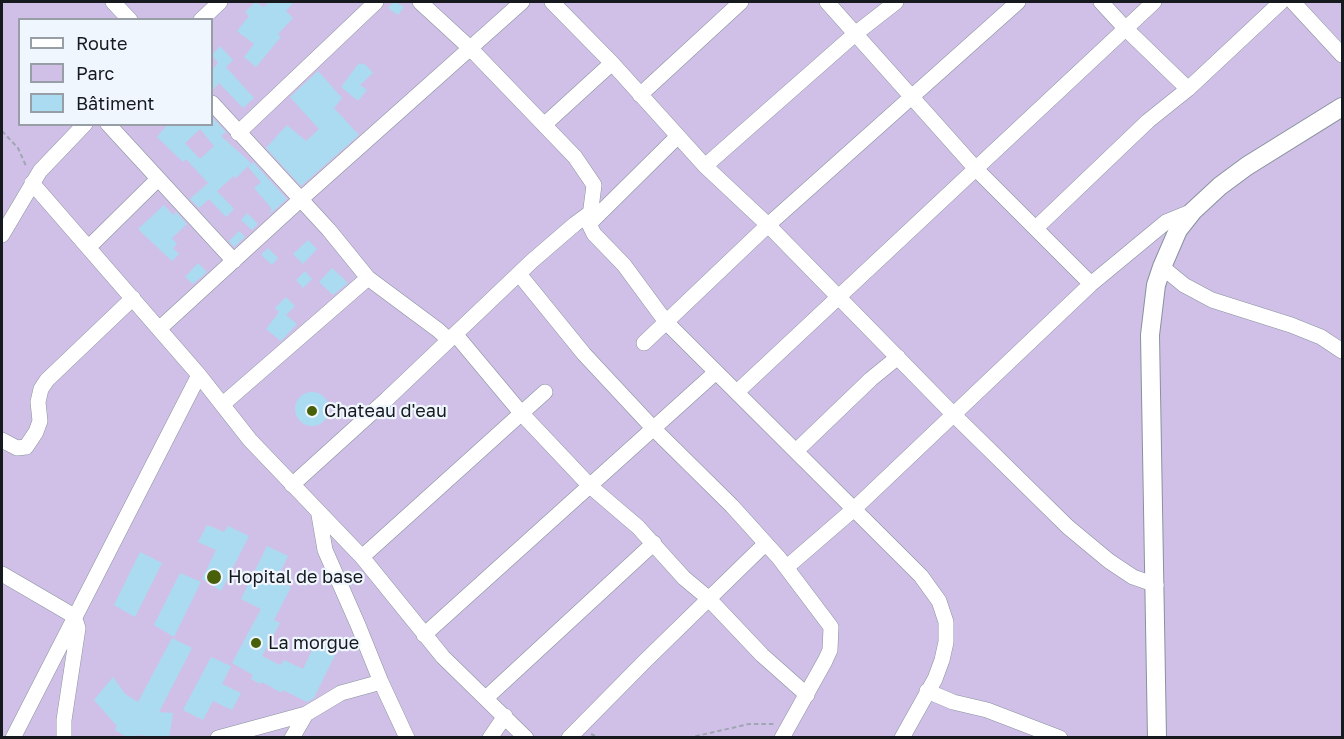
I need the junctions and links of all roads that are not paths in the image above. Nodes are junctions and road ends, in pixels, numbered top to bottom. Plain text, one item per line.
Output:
1 (113, 2) edge
2 (220, 2) edge
3 (376, 2) edge
4 (420, 2) edge
5 (522, 2) edge
6 (552, 2) edge
7 (741, 2) edge
8 (827, 2) edge
9 (896, 2) edge
10 (1018, 2) edge
11 (1101, 2) edge
12 (1155, 2) edge
13 (1281, 2) edge
14 (1293, 2) edge
15 (128, 18) edge
16 (203, 18) edge
17 (1125, 28) junction
18 (855, 34) junction
19 (470, 48) junction
20 (1342, 55) edge
21 (612, 63) junction
22 (1188, 89) junction
23 (640, 95) junction
24 (912, 96) junction
25 (213, 104) edge
26 (1342, 107) edge
27 (544, 125) junction
28 (83, 126) edge
29 (110, 126) edge
30 (238, 133) junction
31 (678, 136) junction
32 (705, 166) junction
33 (976, 169) junction
34 (158, 179) junction
35 (32, 183) junction
36 (301, 199) junction
37 (1194, 211) junction
38 (590, 219) junction
39 (768, 225) junction
40 (1036, 228) junction
41 (2, 236) edge
42 (89, 247) junction
43 (234, 261) junction
44 (1162, 267) junction
45 (519, 274) junction
46 (368, 278) junction
47 (1091, 284) junction
48 (839, 297) junction
49 (133, 298) junction
50 (666, 322) junction
51 (159, 329) junction
52 (452, 337) junction
53 (644, 343) dead end
54 (1342, 351) edge
55 (898, 357) junction
56 (716, 372) junction
57 (199, 375) junction
58 (545, 392) dead end
59 (737, 392) junction
60 (223, 404) junction
61 (522, 414) junction
62 (953, 414) junction
63 (653, 428) junction
64 (2, 440) edge
65 (796, 451) junction
66 (292, 485) junction
67 (590, 486) junction
68 (854, 509) junction
69 (319, 515) junction
70 (654, 543) junction
71 (765, 544) junction
72 (362, 557) junction
73 (787, 567) junction
74 (2, 574) edge
75 (1156, 585) junction
76 (708, 598) junction
77 (74, 616) junction
78 (424, 635) junction
79 (381, 682) junction
80 (927, 691) junction
81 (807, 695) junction
82 (486, 698) junction
83 (306, 714) junction
84 (505, 716) junction
85 (785, 732) edge
86 (14, 738) edge
87 (64, 738) edge
88 (218, 738) edge
89 (292, 738) edge
90 (408, 738) edge
91 (490, 738) edge
92 (526, 738) edge
93 (569, 738) edge
94 (902, 738) edge
95 (1060, 738) edge
96 (1157, 738) edge

1 - 15 street
2 - 16 street
3 - 30 street
4 - 19 street
5 - 19 street
6 - 21 street
7 - 23 street
8 - 18 street
9 - 18 street
10 - 24 street
11 - 17 street
12 - 17 street
13 - 22 street
14 - 20 street
17 - 22 street
17 - 33 street
18 - 24 street
18 - 32 street
19 - 27 street
19 - 36 street
21 - 23 street
21 - 27 street
22 - 40 street
23 - 31 street
24 - 33 street
24 - 39 street
25 - 30 street
26 - 37 street
27 - 38 street
28 - 35 street
29 - 34 street
30 - 36 street
31 - 32 street
31 - 38 street
32 - 39 street
33 - 40 street
33 - 48 street
34 - 42 street
34 - 43 street
35 - 41 street
35 - 42 street
36 - 43 street
36 - 46 street
37 - 44 street
37 - 47 street
38 - 45 street
38 - 50 street
39 - 48 street
39 - 50 street
40 - 47 street
42 - 49 street
43 - 51 street
44 - 54 street
44 - 75 street
45 - 52 street
45 - 63 street
46 - 52 street
46 - 60 street
47 - 62 street
48 - 55 street
48 - 59 street
49 - 51 street
49 - 64 street
50 - 53 street
50 - 56 street
51 - 57 street
52 - 61 street
52 - 66 street
55 - 62 street
55 - 65 street
56 - 59 street
56 - 63 street
57 - 60 street
57 - 77 street
58 - 61 street
59 - 65 street
60 - 66 street
61 - 67 street
61 - 72 street
62 - 68 street
62 - 75 street
63 - 67 street
63 - 71 street
65 - 68 street
66 - 69 street
67 - 70 street
67 - 78 street
68 - 73 street
68 - 80 street
69 - 72 street
69 - 79 street
70 - 76 street
70 - 82 street
71 - 73 street
71 - 76 street
72 - 78 street
73 - 81 street
74 - 77 street
75 - 96 street
76 - 81 street
76 - 93 street
77 - 86 street
77 - 87 street
78 - 82 street
79 - 83 street
79 - 90 street
80 - 94 street
80 - 95 street
81 - 85 street
82 - 84 street
83 - 88 street
83 - 89 street
84 - 91 street
84 - 92 street

